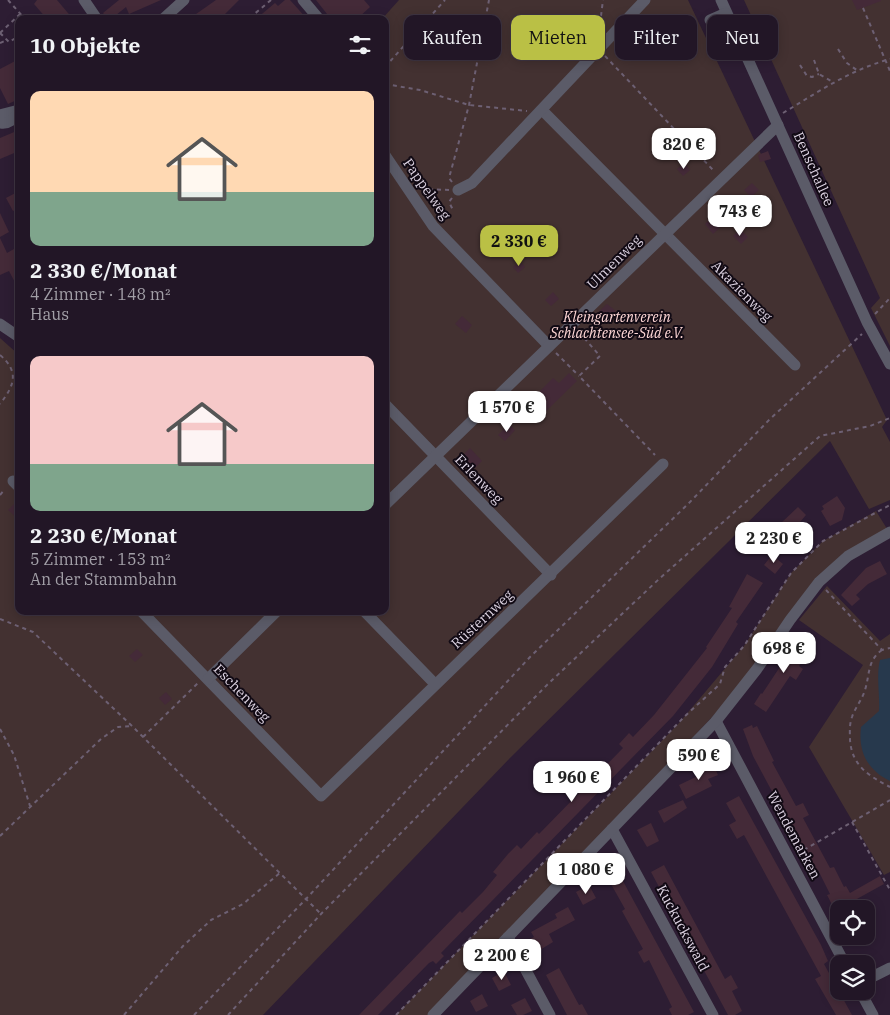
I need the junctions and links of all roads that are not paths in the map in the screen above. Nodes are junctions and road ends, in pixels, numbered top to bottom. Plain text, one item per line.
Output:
1 (84, 0) edge
2 (184, 0) edge
3 (303, 0) edge
4 (645, 0) edge
5 (721, 0) edge
6 (726, 13) junction
7 (94, 15) edge
8 (167, 15) edge
9 (316, 15) edge
10 (721, 15) edge
11 (540, 111) junction
12 (15, 112) edge
13 (0, 115) edge
14 (15, 117) edge
15 (0, 123) edge
16 (778, 125) junction
17 (389, 161) edge
18 (458, 190) road end
19 (663, 234) junction
20 (0, 324) edge
21 (15, 334) edge
22 (549, 346) junction
23 (890, 364) edge
24 (795, 365) dead end
25 (389, 408) edge
26 (435, 456) junction
27 (663, 464) road end
28 (389, 501) edge
29 (890, 532) edge
30 (551, 575) junction
31 (145, 615) edge
32 (273, 615) edge
33 (368, 615) edge
34 (206, 678) junction
35 (435, 684) junction
36 (716, 721) junction
37 (321, 796) joint
38 (612, 829) junction
39 (508, 937) junction
40 (840, 955) edge
41 (890, 968) edge
42 (875, 976) edge
43 (865, 1000) edge
44 (434, 1015) edge
45 (550, 1015) edge
46 (713, 1015) edge
47 (873, 1015) edge

1 - 7 street
2 - 8 street
3 - 9 street
4 - 11 street
5 - 6 street, Benschallee
6 - 10 street
6 - 16 street, Benschallee
11 - 18 street
11 - 19 street, Akazienweg
12 - 13 street
14 - 15 street
16 - 19 street, Ulmenweg
16 - 23 street, Benschallee
17 - 22 street, Pappelweg
19 - 22 street, Ulmenweg
19 - 24 street, Akazienweg
20 - 21 street
22 - 26 street, Ulmenweg
25 - 26 street, Erlenweg
26 - 28 street, Ulmenweg
26 - 30 street, Erlenweg
27 - 30 street, Rüsternweg
29 - 36 street
30 - 35 street, Rüsternweg
31 - 34 street, Eschenweg
32 - 34 street
33 - 35 street
34 - 37 street, Eschenweg
35 - 37 street, Rüsternweg
36 - 38 street
36 - 40 street, Wendemarken
38 - 39 street
38 - 46 street, Kuckuckswald
39 - 44 street
39 - 45 street
41 - 42 street
43 - 47 street

